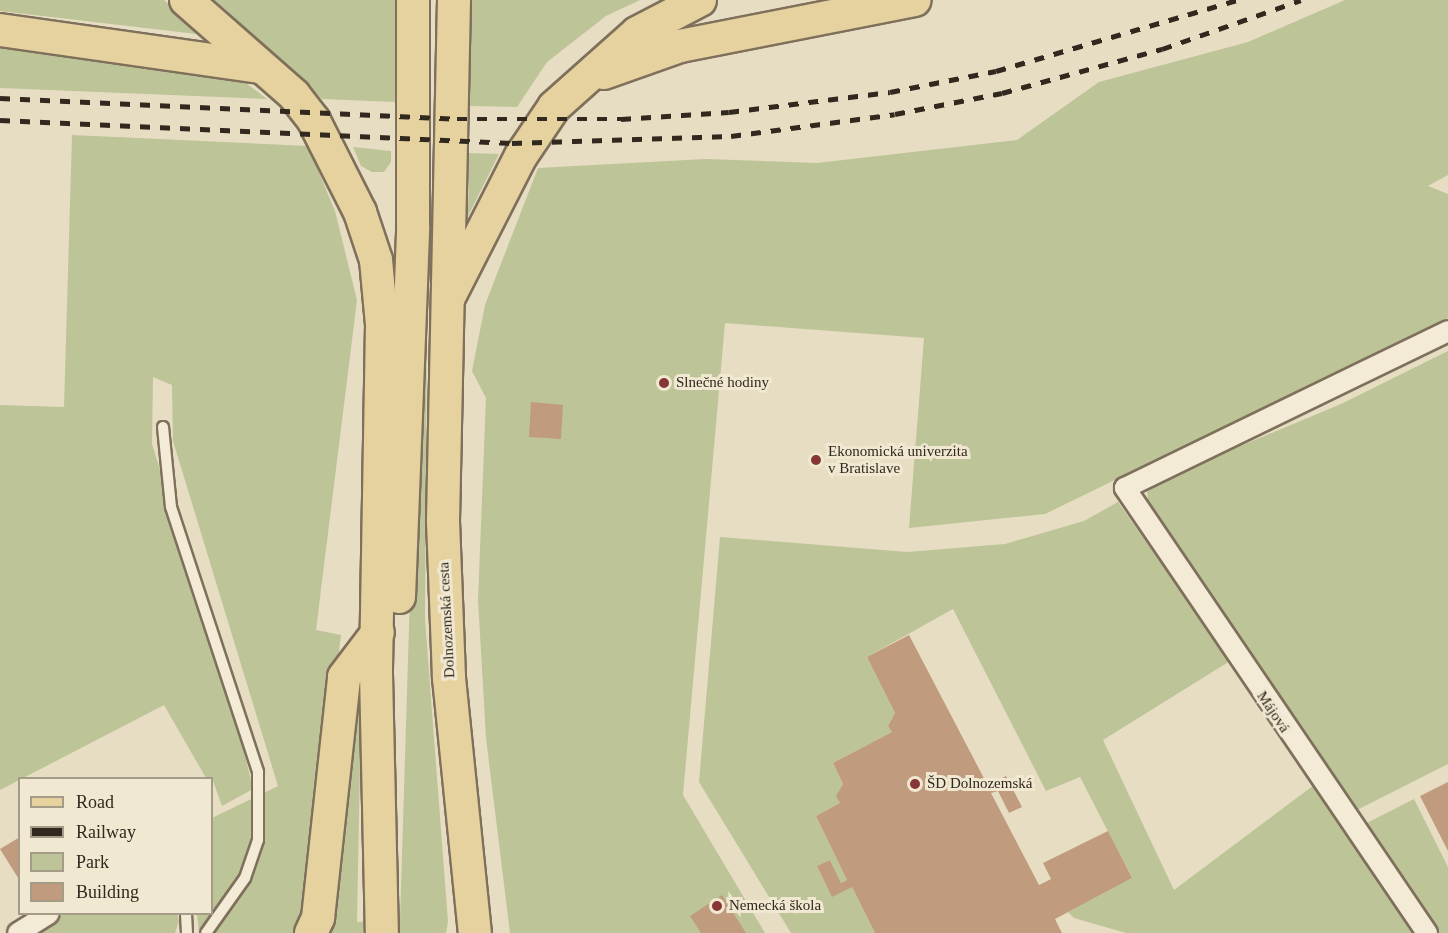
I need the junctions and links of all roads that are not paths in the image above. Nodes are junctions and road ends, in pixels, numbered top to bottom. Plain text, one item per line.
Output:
1 (186, 0) edge
2 (413, 0) edge
3 (454, 0) edge
4 (700, 0) edge
5 (914, 0) edge
6 (0, 30) edge
7 (265, 68) junction
8 (578, 88) junction
9 (445, 305) junction
10 (1448, 331) edge
11 (163, 427) dead end
12 (378, 632) junction
13 (382, 747) junction
14 (466, 883) junction
15 (46, 915) edge
16 (186, 915) edge
17 (382, 927) edge
18 (18, 933) edge
19 (187, 933) edge
20 (207, 933) edge
21 (311, 933) edge
22 (463, 933) edge
23 (475, 933) edge
24 (1427, 933) edge

1 - 7 main road
2 - 13 main road
3 - 9 main road, Dolnozemská cesta
4 - 8 main road
5 - 8 main road
6 - 7 main road
7 - 12 main road
8 - 9 main road
9 - 14 main road, Dolnozemská cesta
10 - 24 street, Májová
11 - 20 lane
12 - 13 main road
12 - 21 main road
13 - 17 main road
14 - 22 main road
14 - 23 main road, Dolnozemská cesta
15 - 18 street
16 - 19 lane

